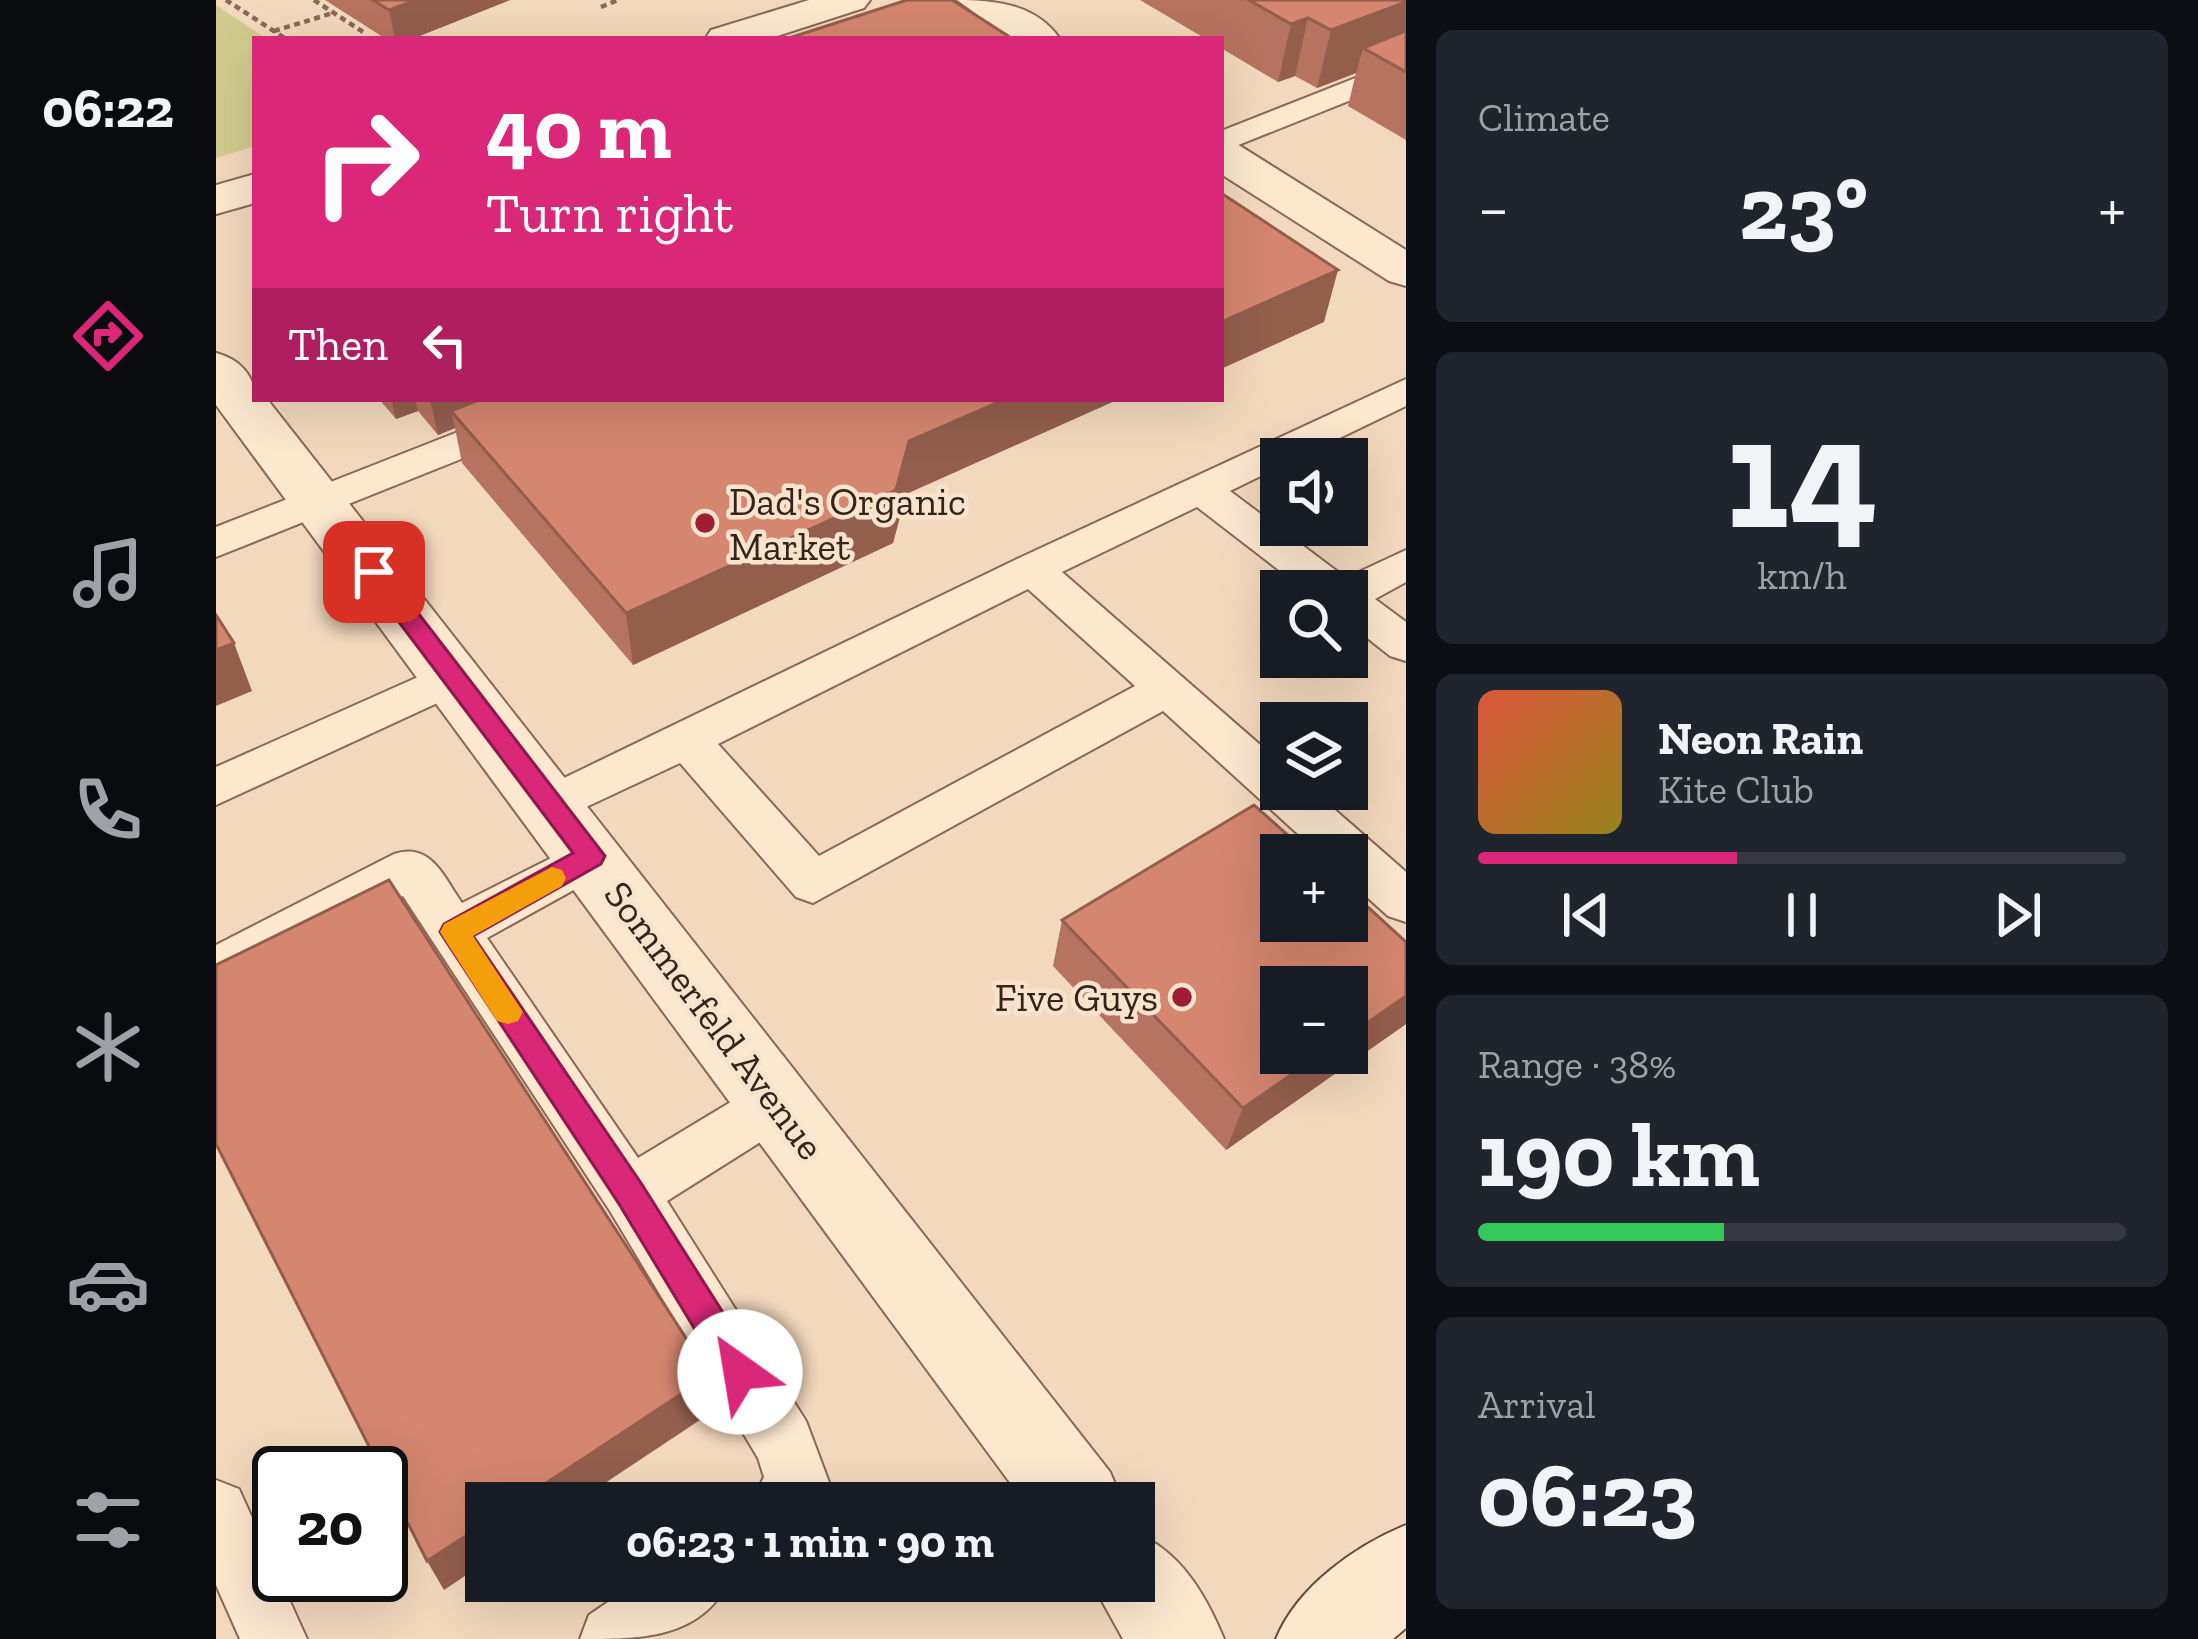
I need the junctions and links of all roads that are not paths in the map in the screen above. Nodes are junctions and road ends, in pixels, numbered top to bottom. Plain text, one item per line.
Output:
1 (850, 0) edge
2 (977, 0) edge
3 (736, 36) edge
4 (1034, 36) edge
5 (1406, 67) edge
6 (1224, 141) edge
7 (1224, 156) edge
8 (252, 189) edge
9 (216, 200) edge
10 (1406, 271) edge
11 (216, 369) edge
12 (1406, 392) edge
13 (570, 402) edge
14 (1201, 489) junction
15 (320, 501) junction
16 (216, 543) edge
17 (1406, 564) edge
18 (1032, 569) junction
19 (1307, 570) edge
20 (1368, 586) edge
21 (1368, 615) edge
22 (1406, 645) edge
23 (454, 677) junction
24 (1166, 689) junction
25 (686, 739) junction
26 (216, 787) edge
27 (571, 831) junction
28 (1406, 902) edge
29 (454, 932) junction
30 (216, 970) edge
31 (778, 1102) junction
32 (630, 1193) junction
33 (797, 1482) edge
34 (1062, 1482) edge
35 (216, 1512) edge
36 (1406, 1570) edge
37 (666, 1602) edge
38 (1152, 1602) edge
39 (274, 1639) edge
40 (613, 1639) edge
41 (1178, 1639) edge
42 (1322, 1639) edge

1 - 3 street
2 - 4 street
5 - 6 lane
7 - 10 street
8 - 9 street
11 - 15 street, Sommerfeld Avenue
12 - 14 lane
13 - 15 lane
14 - 18 lane
14 - 19 lane
15 - 16 lane
15 - 23 street, Sommerfeld Avenue
17 - 20 lane
18 - 24 lane
18 - 25 lane
21 - 22 lane
23 - 26 lane
23 - 27 street, Sommerfeld Avenue
24 - 25 lane
24 - 28 lane
25 - 27 lane
27 - 29 lane
27 - 31 street, Sommerfeld Avenue
29 - 30 lane
29 - 32 lane
31 - 32 lane
31 - 34 street, Sommerfeld Avenue
32 - 33 lane
35 - 39 lane
36 - 42 street
37 - 40 lane
38 - 41 street

